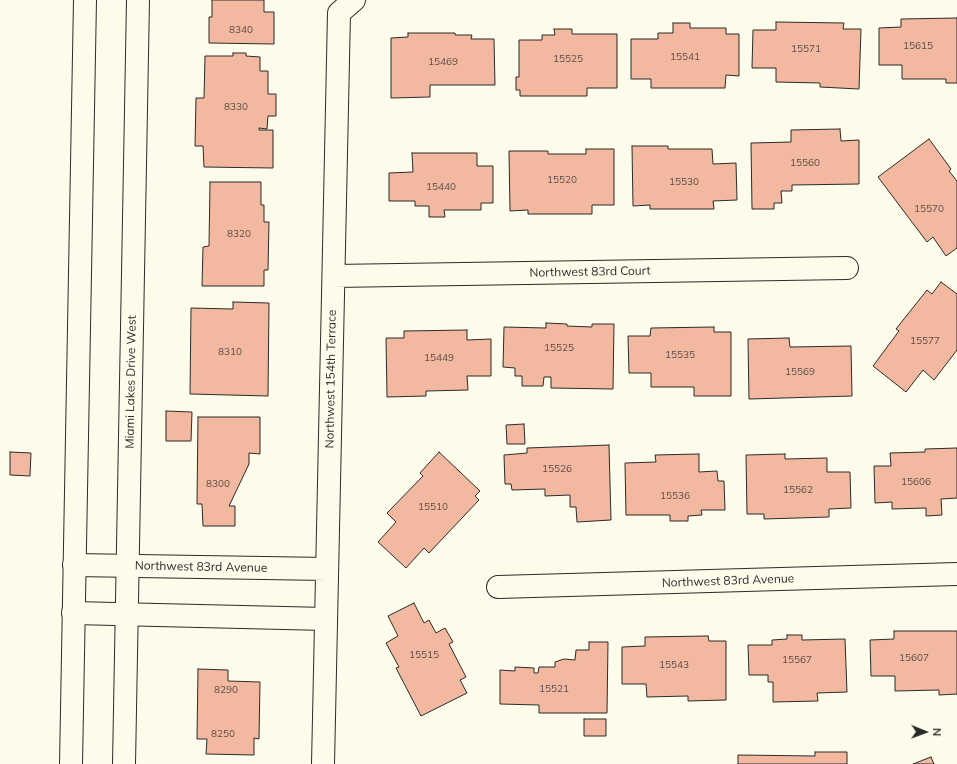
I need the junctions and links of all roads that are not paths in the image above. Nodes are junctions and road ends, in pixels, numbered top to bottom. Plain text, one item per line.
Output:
1 (84, 0) edge
2 (138, 0) edge
3 (354, 0) edge
4 (847, 268) dead end
5 (334, 276) junction
6 (74, 564) junction
7 (127, 565) junction
8 (327, 569) junction
9 (957, 574) edge
10 (498, 587) dead end
11 (73, 613) junction
12 (126, 614) junction
13 (326, 619) junction
14 (71, 764) edge
15 (124, 764) edge
16 (323, 764) edge

1 - 6 street
2 - 7 street, Miami Lakes Drive West
3 - 5 street, Northwest 154th Terrace
4 - 5 street, Northwest 83rd Court
5 - 8 street, Northwest 154th Terrace
6 - 7 street, Northwest 83rd Avenue
6 - 11 street
7 - 8 street, Northwest 83rd Avenue
7 - 12 street, Miami Lakes Drive West
8 - 13 street, Northwest 154th Terrace
9 - 10 street, Northwest 83rd Avenue
11 - 12 street
11 - 14 street
12 - 13 street
12 - 15 street, Miami Lakes Drive West
13 - 16 street, Northwest 154th Terrace

